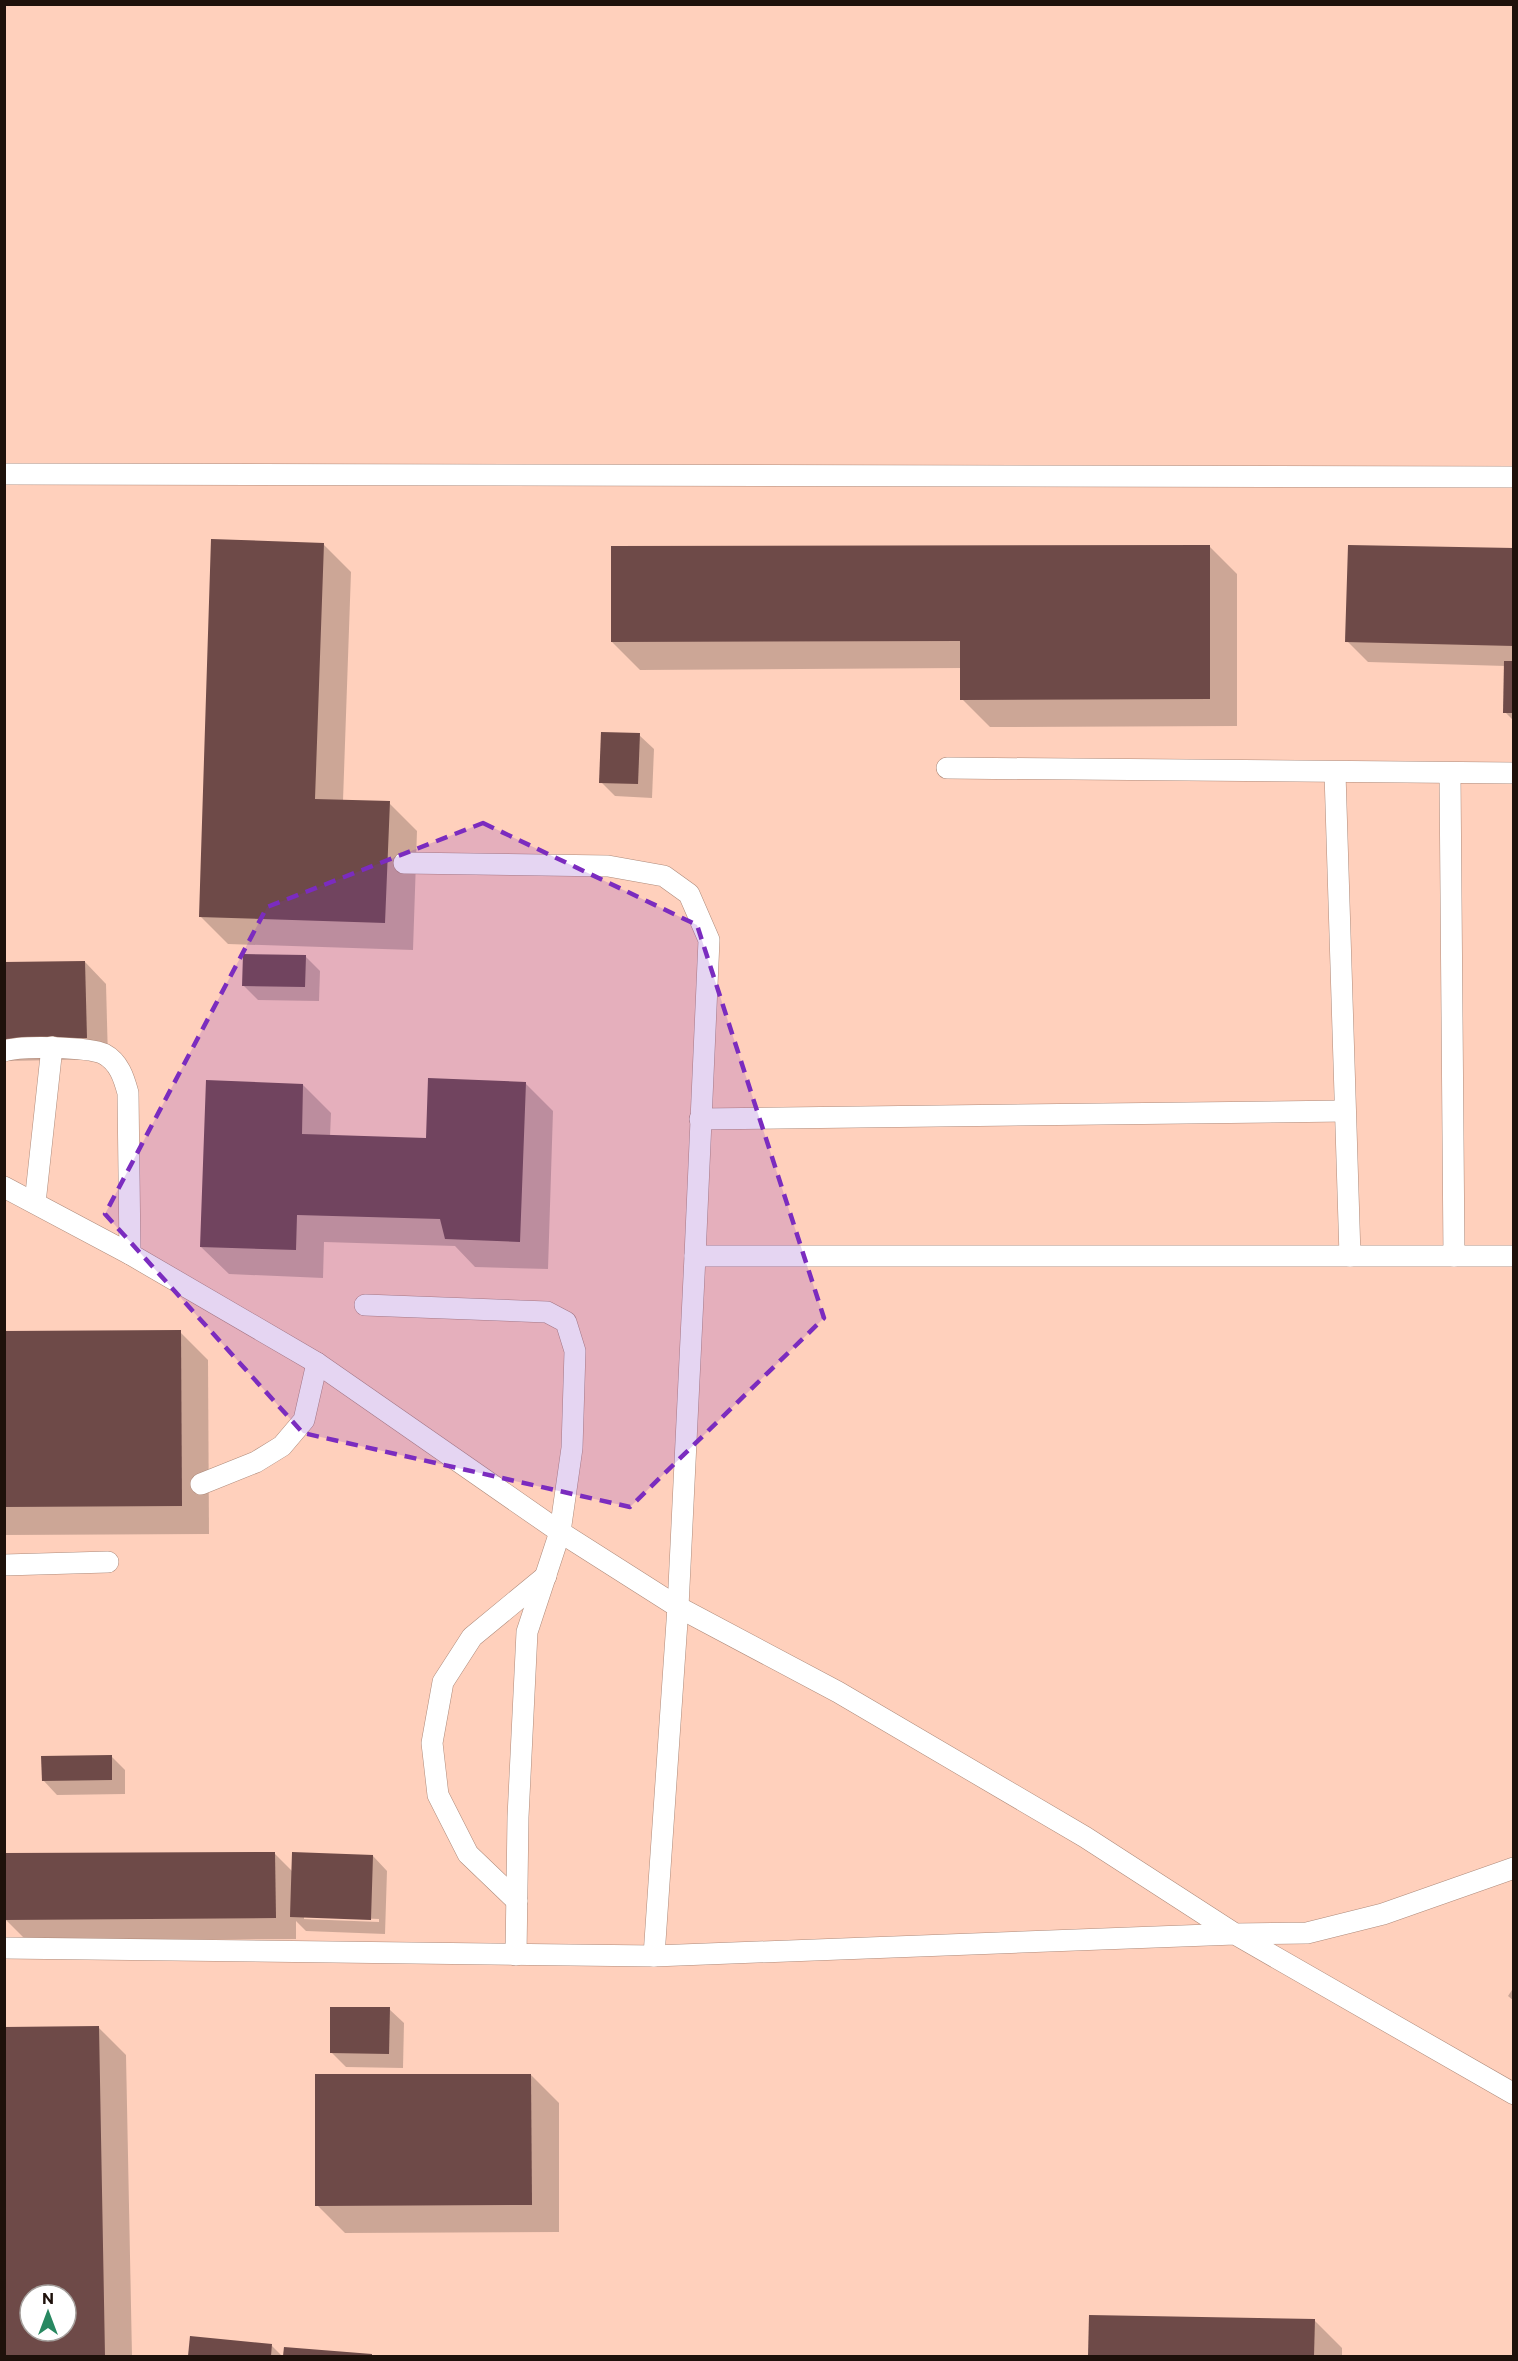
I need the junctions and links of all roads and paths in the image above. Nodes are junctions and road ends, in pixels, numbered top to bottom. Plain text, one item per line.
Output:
1 (4, 474) edge
2 (1514, 477) edge
3 (946, 768) dead end
4 (1335, 773) junction
5 (1514, 773) edge
6 (1450, 774) junction
7 (404, 862) dead end
8 (52, 1047) junction
9 (4, 1051) edge
10 (1345, 1111) junction
11 (700, 1119) junction
12 (4, 1187) edge
13 (35, 1203) junction
14 (130, 1254) junction
15 (695, 1256) junction
16 (1350, 1256) junction
17 (1454, 1256) junction
18 (1514, 1256) edge
19 (365, 1305) dead end
20 (317, 1363) junction
21 (201, 1484) dead end
22 (561, 1532) junction
23 (108, 1562) dead end
24 (4, 1564) edge
25 (546, 1576) junction
26 (678, 1607) junction
27 (1514, 1868) edge
28 (517, 1901) junction
29 (1235, 1934) junction
30 (4, 1948) edge
31 (516, 1955) junction
32 (654, 1956) junction
33 (1514, 2094) edge

1 - 2 lane
3 - 4 lane
4 - 6 lane
4 - 10 lane
5 - 6 lane
6 - 17 lane
7 - 11 lane
8 - 9 lane
8 - 13 lane
8 - 14 lane
10 - 11 lane
10 - 16 lane
11 - 15 lane
12 - 13 lane
13 - 14 lane
14 - 20 lane
15 - 16 lane
15 - 26 lane
16 - 17 lane
17 - 18 lane
19 - 22 lane
20 - 21 lane
20 - 22 lane
22 - 25 lane
22 - 26 lane
23 - 24 lane
25 - 28 lane
25 - 28 lane
26 - 29 lane
26 - 32 lane
27 - 29 lane
28 - 31 lane
29 - 32 lane
29 - 33 lane
30 - 31 lane
31 - 32 lane

